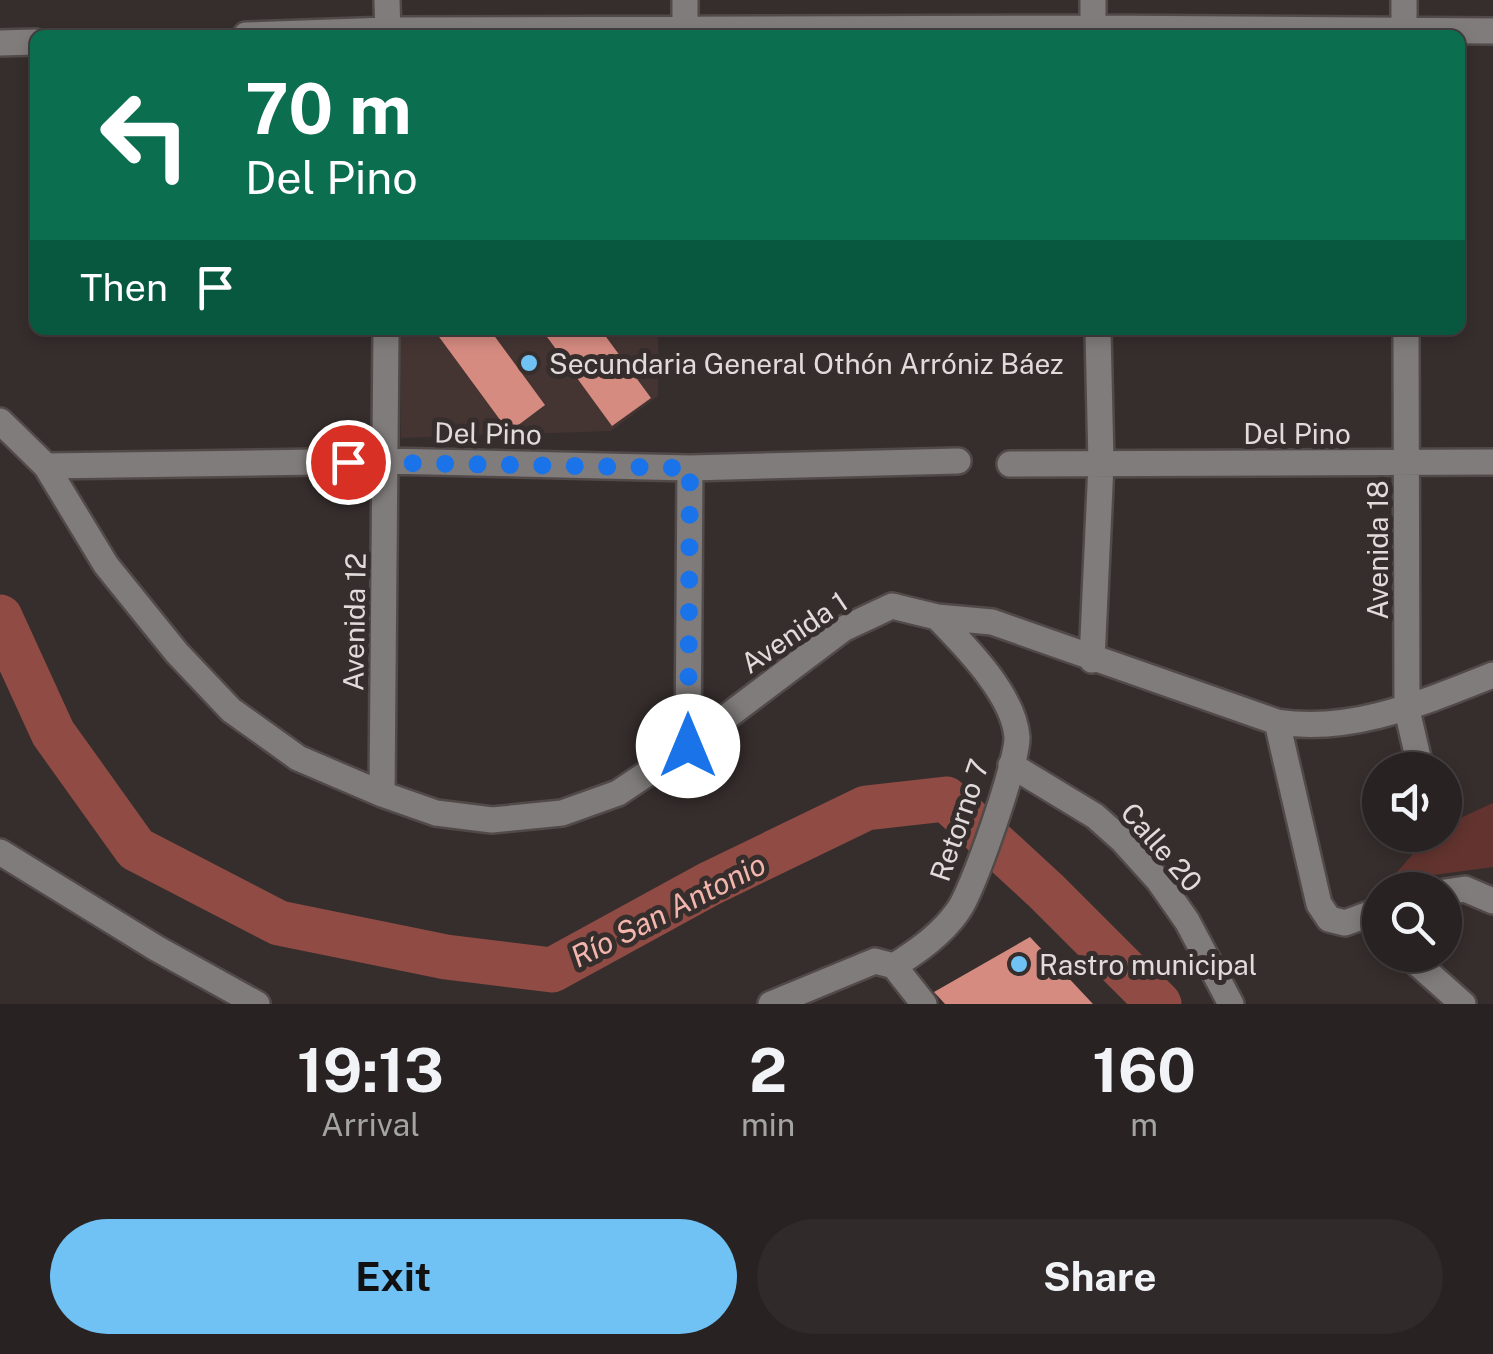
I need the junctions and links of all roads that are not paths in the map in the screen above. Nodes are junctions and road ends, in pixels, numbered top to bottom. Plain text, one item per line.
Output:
1 (388, 0) edge
2 (685, 0) edge
3 (1093, 0) edge
4 (1404, 0) edge
5 (388, 30) edge
6 (685, 30) edge
7 (1093, 30) edge
8 (1404, 30) edge
9 (1465, 31) edge
10 (1493, 31) edge
11 (30, 42) edge
12 (0, 43) edge
13 (386, 335) edge
14 (1098, 335) edge
15 (1406, 335) edge
16 (0, 421) edge
17 (385, 461) junction
18 (958, 461) dead end
19 (1493, 462) edge
20 (1408, 463) junction
21 (1010, 464) dead end
22 (1101, 464) junction
23 (46, 466) junction
24 (690, 468) junction
25 (937, 617) junction
26 (1092, 660) junction
27 (1493, 674) edge
28 (1407, 710) junction
29 (1277, 722) junction
30 (688, 746) junction
31 (1417, 752) edge
32 (1010, 770) junction
33 (382, 794) junction
34 (0, 852) edge
35 (1462, 890) edge
36 (1493, 901) edge
37 (1362, 917) edge
38 (894, 966) junction
39 (1427, 972) edge
40 (257, 1004) edge
41 (770, 1004) edge
42 (924, 1004) edge
43 (1231, 1004) edge
44 (1463, 1004) edge

1 - 5 street
2 - 6 street
3 - 7 street
4 - 8 street
9 - 10 street
11 - 12 street
13 - 17 street, Avenida 12
14 - 22 street
15 - 20 street, Avenida 18
16 - 23 street, Avenida 1
17 - 23 street, Del Pino
17 - 24 street, Del Pino
17 - 33 street, Avenida 12
18 - 24 street, Del Pino
19 - 20 street, Del Pino
20 - 22 street, Del Pino
20 - 28 street, Avenida 18
21 - 22 street, Del Pino
22 - 26 street
23 - 33 street, Avenida 1
24 - 30 street
25 - 26 street, Avenida 1
25 - 30 street, Avenida 1
25 - 32 street, Retorno 7
26 - 29 street, Avenida 1
27 - 28 street, Avenida 1
28 - 29 street, Avenida 1
28 - 31 street, Avenida 18
29 - 37 street
30 - 33 street, Avenida 1
32 - 38 street, Retorno 7
32 - 43 street, Calle 20
34 - 40 street
35 - 36 street
38 - 41 street, Retorno 7
38 - 42 street
39 - 44 street

